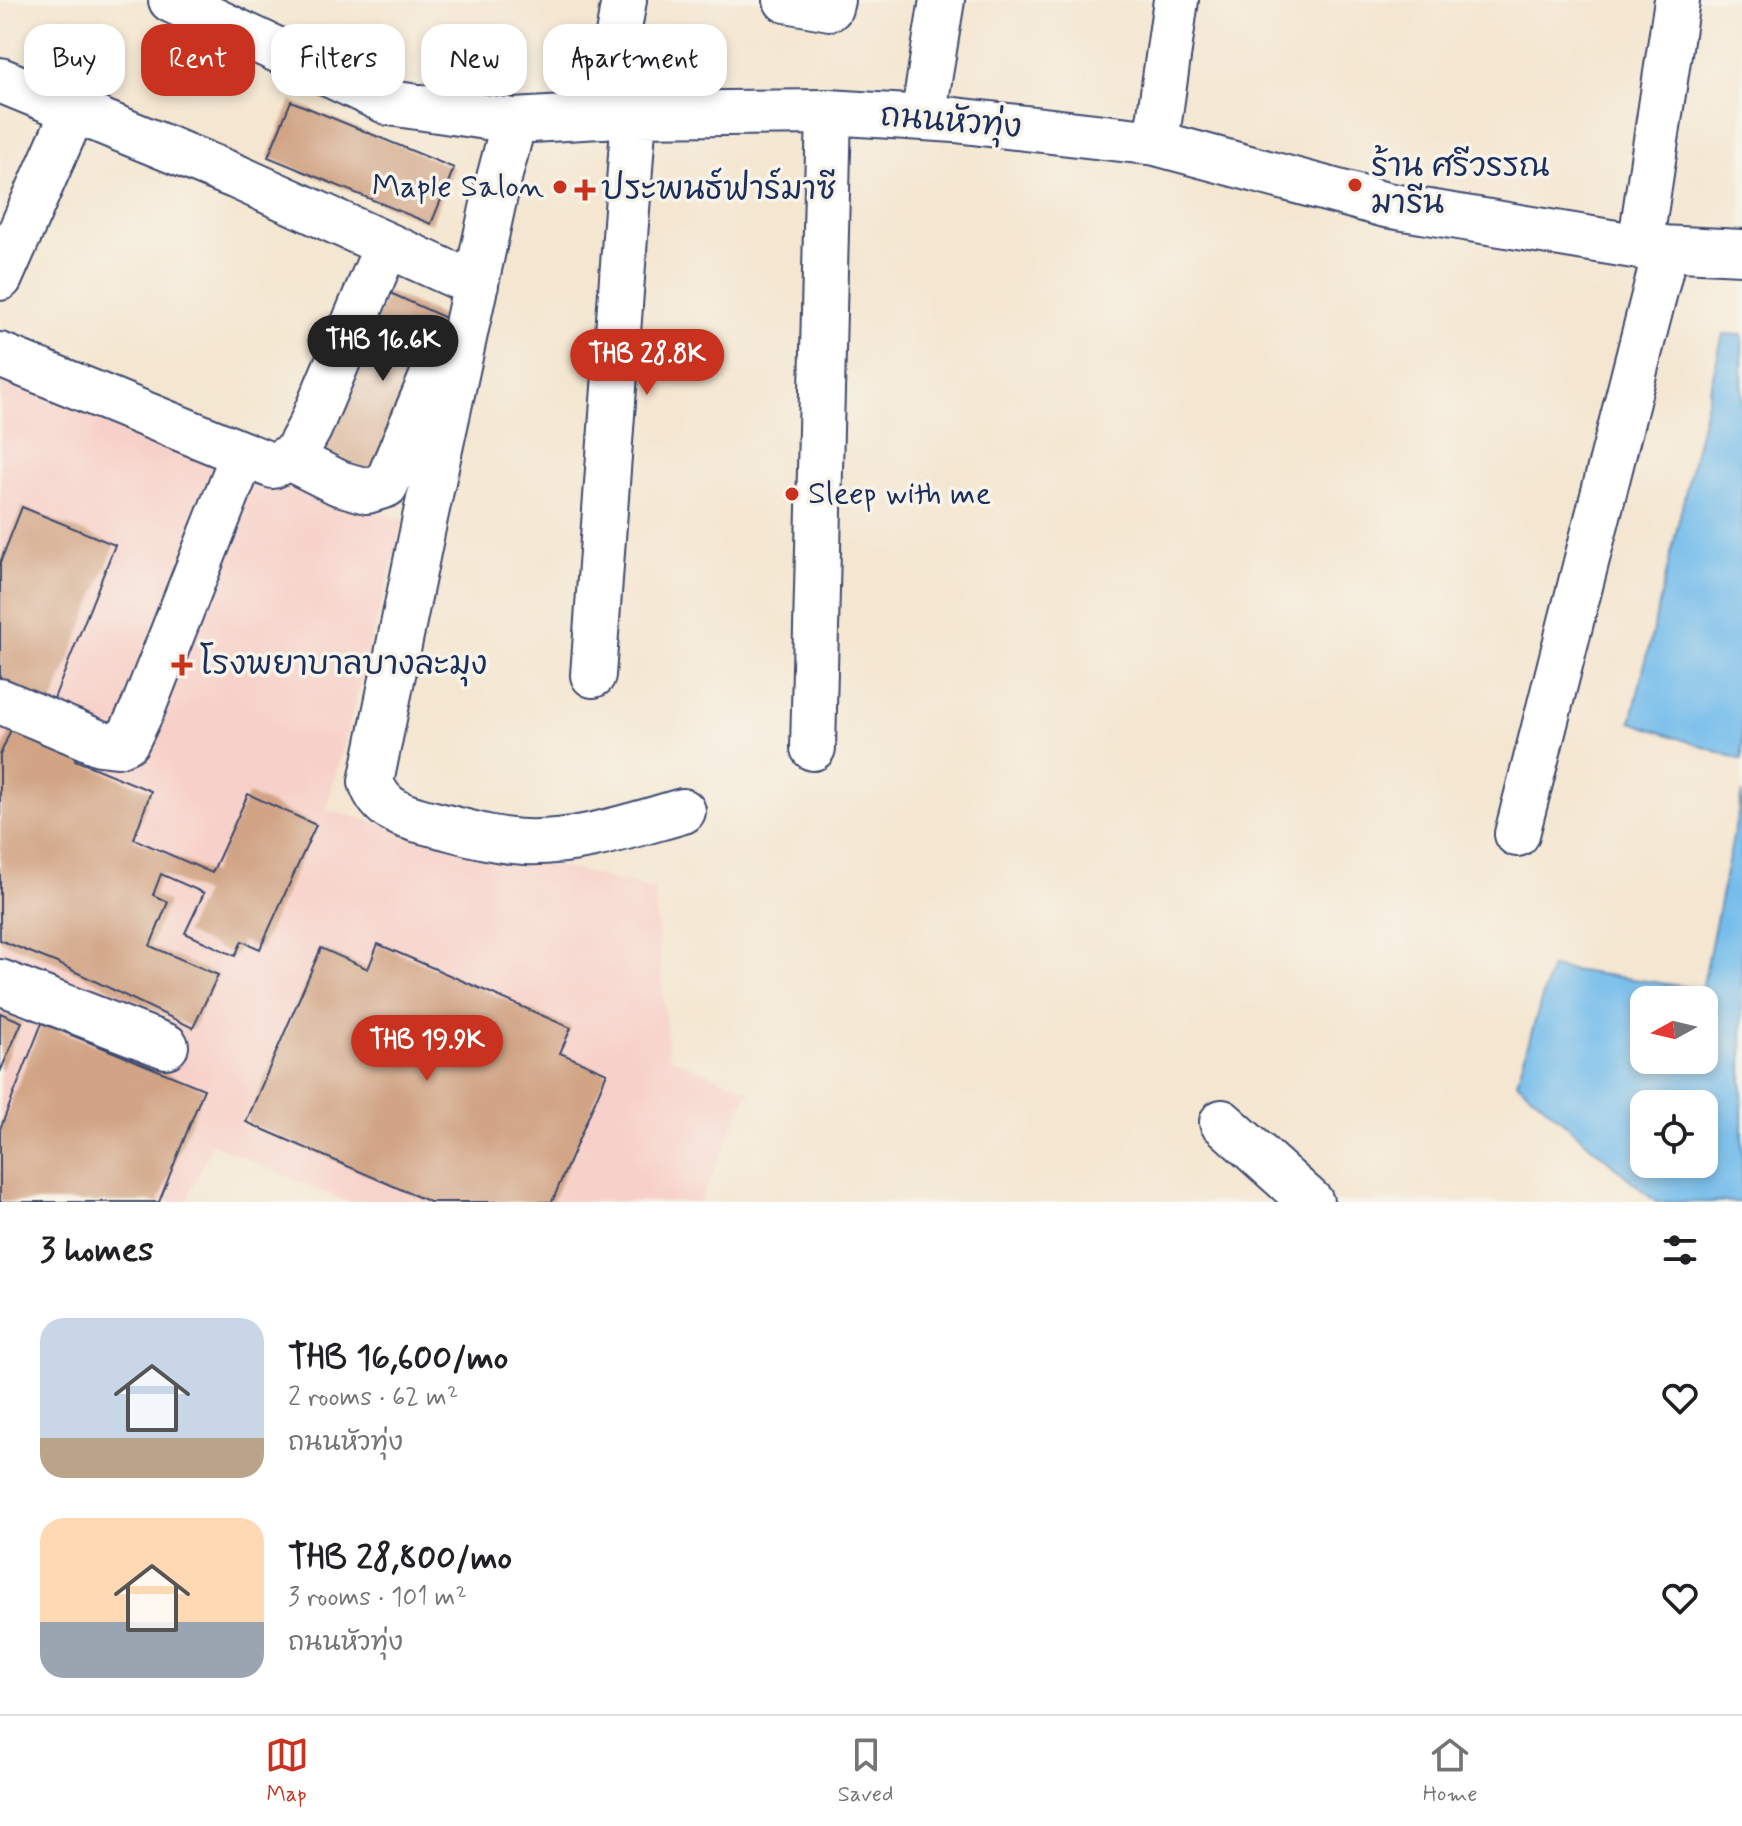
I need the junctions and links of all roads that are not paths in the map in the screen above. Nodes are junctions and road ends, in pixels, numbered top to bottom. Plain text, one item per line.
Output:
1 (171, 0) edge
2 (624, 0) edge
3 (786, 0) edge
4 (832, 0) edge
5 (942, 0) edge
6 (1176, 0) edge
7 (1667, 1) edge
8 (0, 80) edge
9 (74, 110) junction
10 (829, 112) junction
11 (619, 115) junction
12 (923, 118) junction
13 (514, 121) junction
14 (1156, 143) junction
15 (387, 245) junction
16 (1653, 248) junction
17 (1742, 252) edge
18 (0, 278) edge
19 (476, 285) junction
20 (0, 355) edge
21 (431, 379) dead end
22 (243, 454) junction
23 (289, 458) junction
24 (593, 675) dead end
25 (0, 701) edge
26 (813, 748) dead end
27 (683, 811) dead end
28 (1517, 834) dead end
29 (0, 982) edge
30 (166, 1046) dead end
31 (1222, 1122) dead end
32 (1311, 1202) edge

1 - 13 street, ถนนหัวทุ่ง
2 - 11 street
3 - 4 street
5 - 12 street
6 - 14 street
7 - 16 street
8 - 9 street
9 - 15 street
9 - 18 street
10 - 11 street, ถนนหัวทุ่ง
10 - 12 street, ถนนหัวทุ่ง
10 - 26 street
11 - 13 street, ถนนหัวทุ่ง
11 - 24 street
12 - 14 street, ถนนหัวทุ่ง
13 - 19 street
14 - 16 street, ถนนหัวทุ่ง
15 - 19 street
15 - 23 street
16 - 17 street, ถนนหัวทุ่ง
16 - 28 street
19 - 27 street
20 - 22 street
21 - 23 street
22 - 23 street
22 - 25 street
29 - 30 street
31 - 32 street

